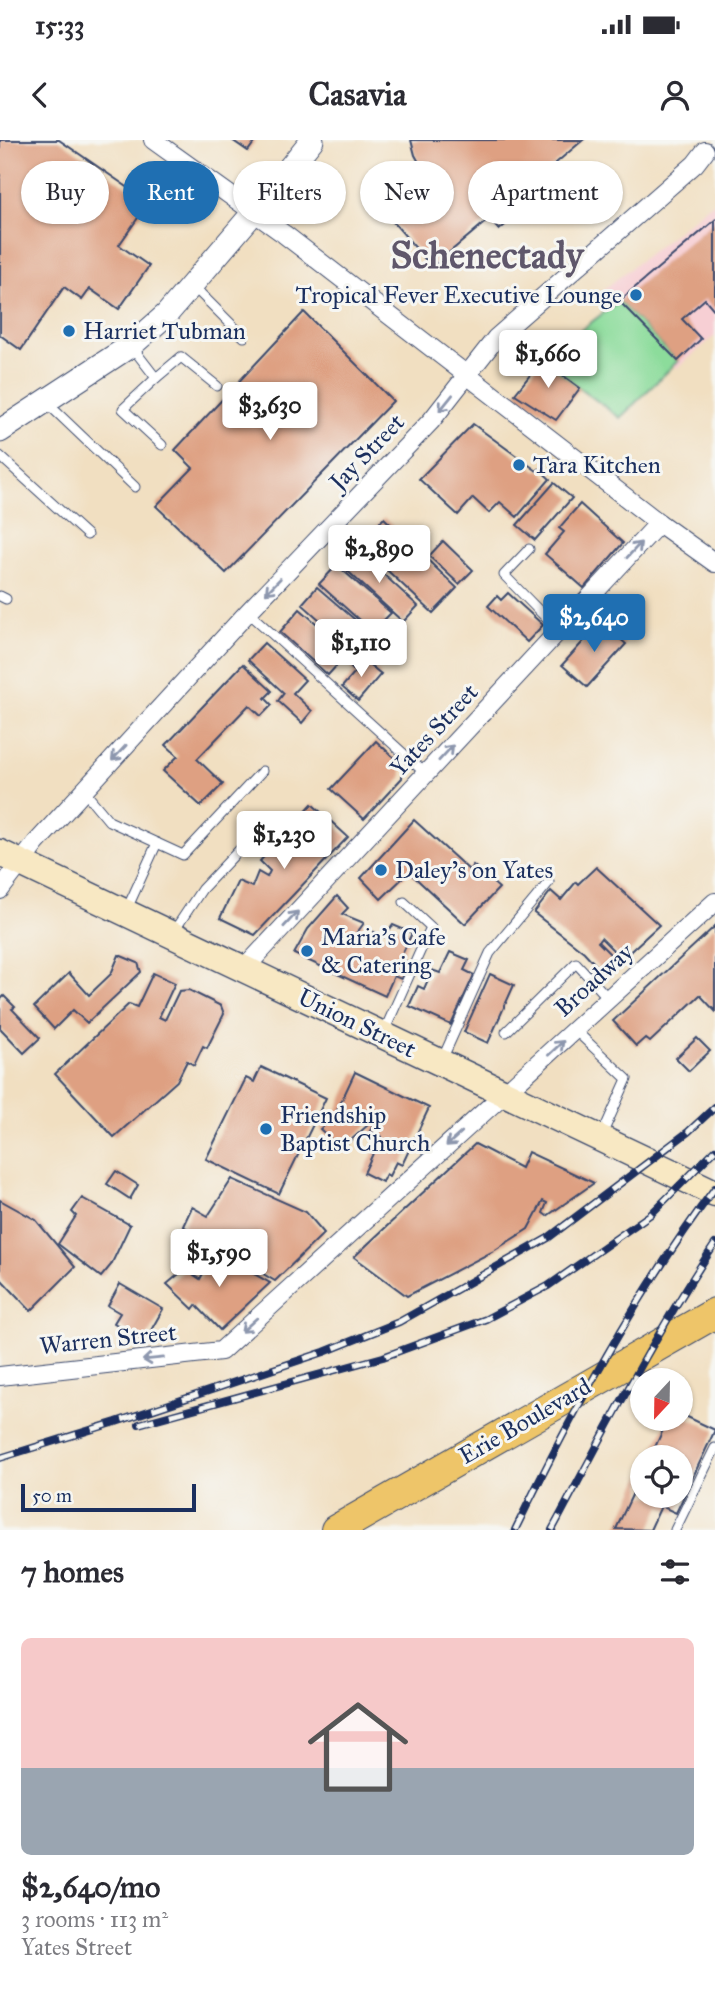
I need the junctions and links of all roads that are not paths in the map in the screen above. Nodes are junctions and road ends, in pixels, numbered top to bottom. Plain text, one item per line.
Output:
1 (153, 140) edge
2 (312, 140) edge
3 (705, 148) edge
4 (295, 161) edge
5 (233, 197) edge
6 (244, 224) edge
7 (270, 224) edge
8 (193, 285) junction
9 (244, 337) dead end
10 (131, 346) junction
11 (468, 376) junction
12 (156, 378) junction
13 (217, 386) dead end
14 (46, 402) junction
15 (0, 431) edge
16 (162, 445) dead end
17 (0, 456) edge
18 (135, 487) dead end
19 (659, 523) junction
20 (87, 535) dead end
21 (529, 549) dead end
22 (715, 563) edge
23 (248, 612) junction
24 (559, 631) junction
25 (262, 771) dead end
26 (426, 774) junction
27 (84, 791) junction
28 (157, 843) junction
29 (241, 848) dead end
30 (10, 858) edge
31 (549, 882) dead end
32 (0, 890) edge
33 (404, 902) dead end
34 (715, 902) edge
35 (126, 913) junction
36 (171, 935) junction
37 (244, 969) junction
38 (609, 999) junction
39 (575, 1030) junction
40 (506, 1032) dead end
41 (382, 1036) junction
42 (441, 1063) junction
43 (505, 1094) junction
44 (600, 1138) junction
45 (715, 1193) edge
46 (715, 1313) edge
47 (221, 1352) joint
48 (0, 1376) edge
49 (715, 1448) edge
50 (336, 1530) edge
51 (674, 1530) edge

1 - 5 street
2 - 4 street
3 - 11 street, Jay Street
6 - 8 street
7 - 11 street
8 - 9 lane
8 - 10 street
10 - 12 lane
10 - 14 street
11 - 19 street
11 -> 23 street, Jay Street
12 - 13 lane
12 - 16 lane
14 - 15 street
14 - 18 lane
17 - 20 lane
19 - 22 street
24 -> 19 street, Yates Street
21 - 24 lane
23 - 26 lane
23 -> 27 street, Jay Street
26 -> 24 street, Yates Street
25 - 28 lane
37 -> 26 street, Yates Street
27 - 28 lane
27 - 30 street, Jay Street
28 - 35 lane
29 - 36 lane
30 - 32 street, Jay Street
30 - 35 main road, Union Street
31 - 42 lane
33 - 41 lane
34 - 38 street, Broadway
35 - 36 main road, Union Street
36 - 37 main road, Union Street
37 - 41 main road, Union Street
38 - 39 street, Broadway
38 - 40 lane
43 -> 39 street, Broadway
39 - 44 lane
41 - 42 main road, Union Street
42 - 43 main road, Union Street
43 - 44 main road, Union Street
43 -> 47 street, Broadway
44 - 45 main road, Union Street
46 - 50 highway, Erie Boulevard
47 -> 48 street, Warren Street
49 - 51 lane

